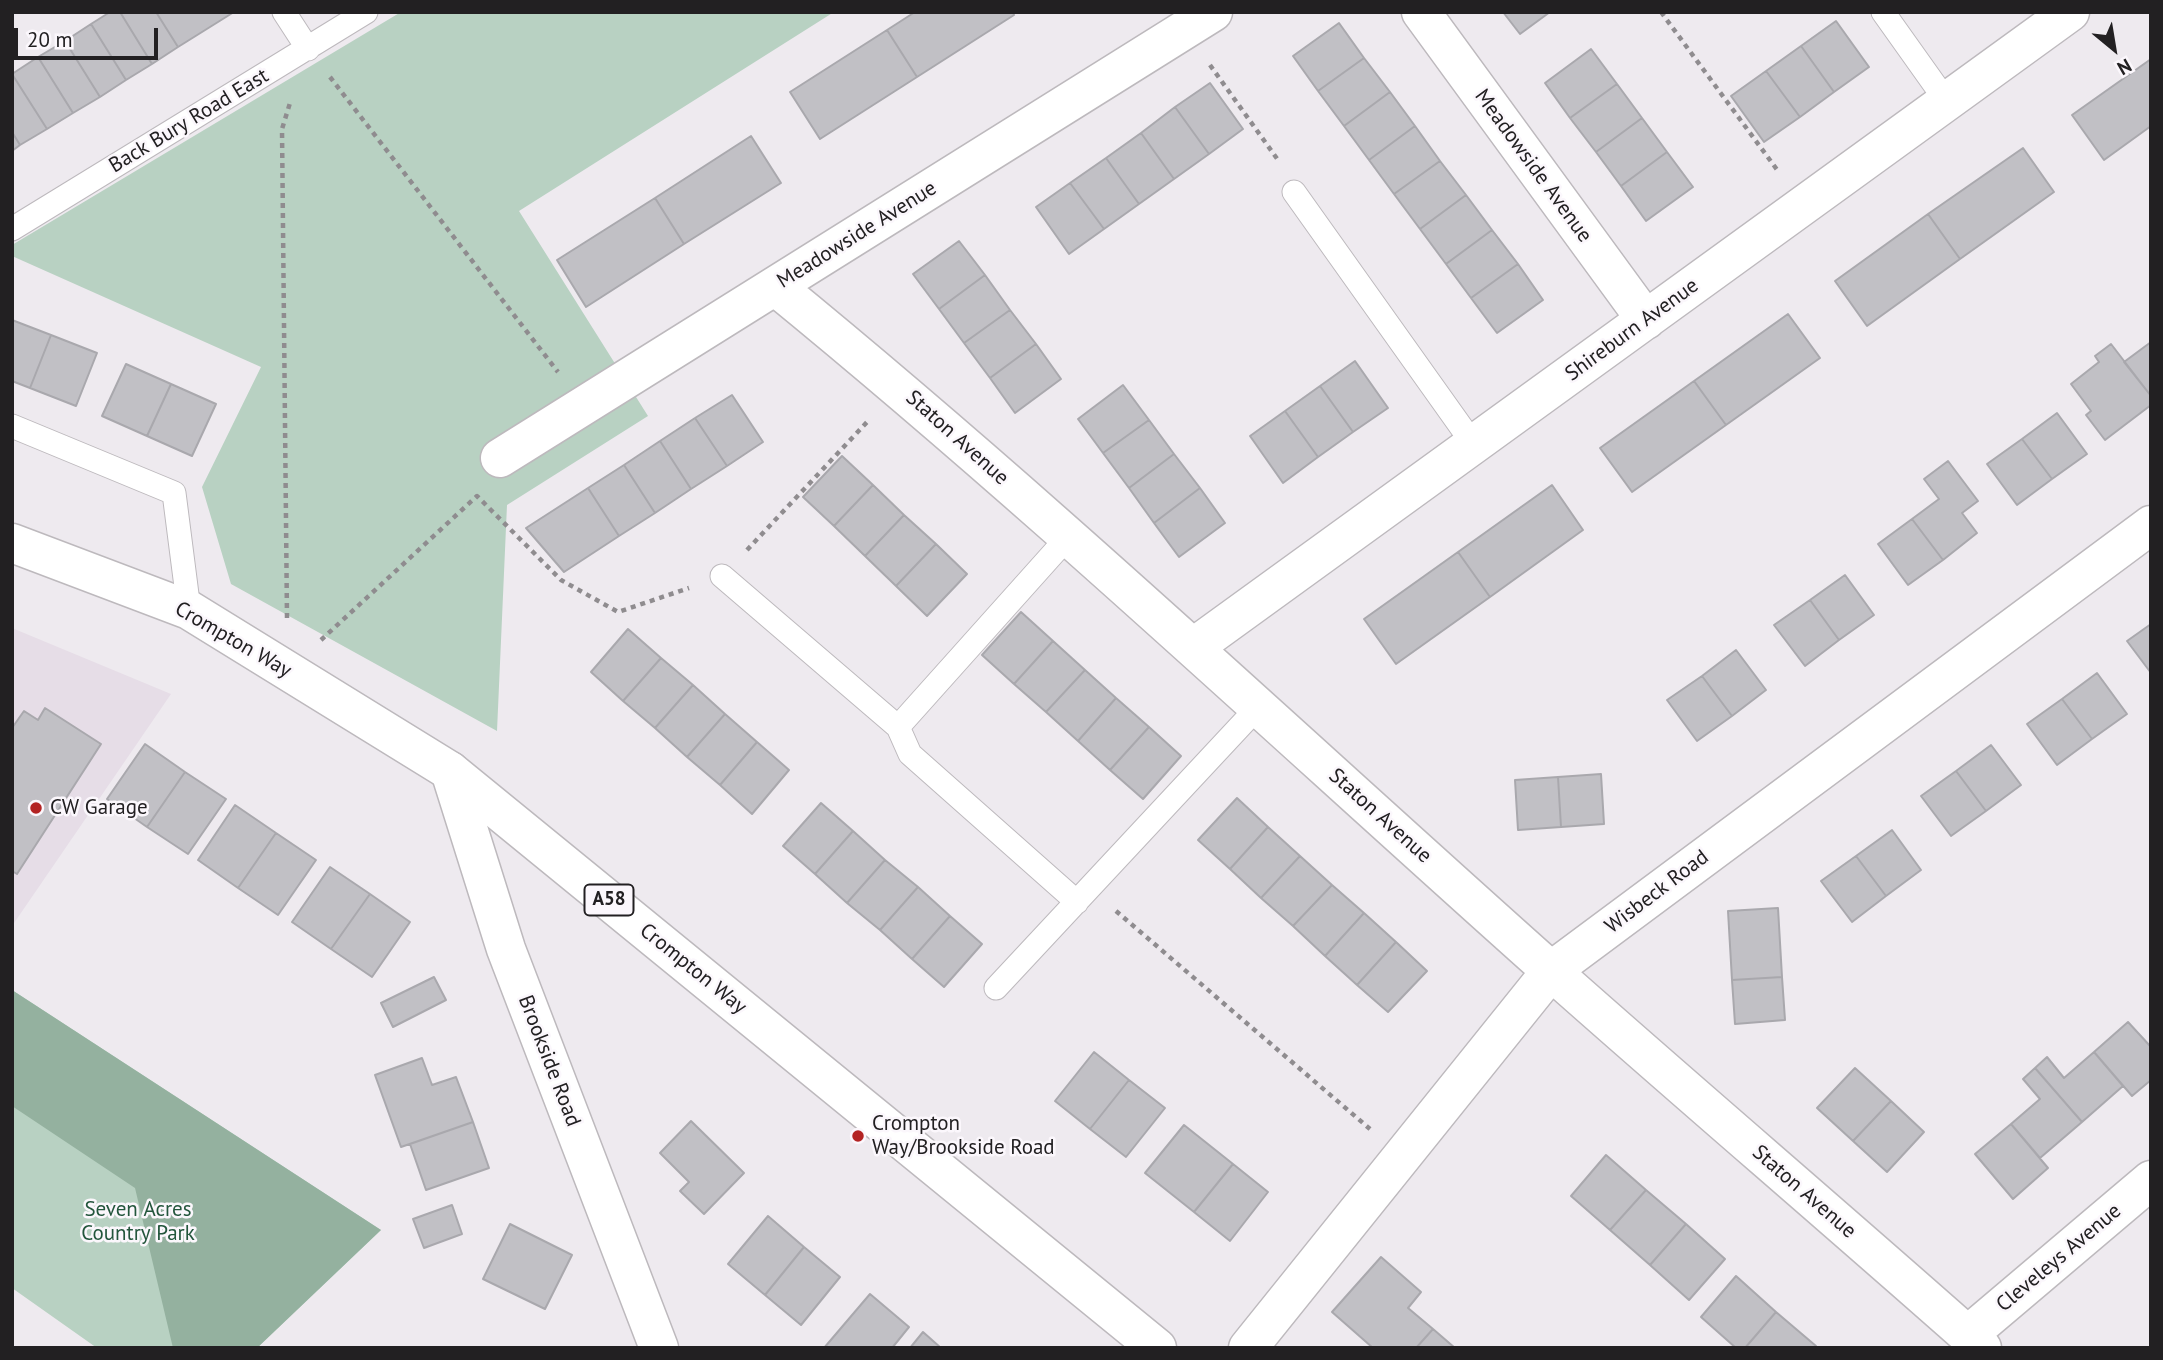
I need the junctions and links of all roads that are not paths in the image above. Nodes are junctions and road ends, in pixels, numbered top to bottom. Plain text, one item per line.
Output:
1 (284, 12) edge
2 (366, 12) edge
3 (1421, 12) edge
4 (1883, 12) edge
5 (2070, 12) edge
6 (1199, 21) edge
7 (308, 49) junction
8 (1947, 102) junction
9 (1294, 192) road end
10 (12, 229) edge
11 (775, 286) junction
12 (1646, 320) junction
13 (12, 426) edge
14 (1474, 445) junction
15 (500, 458) dead end
16 (2151, 525) edge
17 (1068, 537) junction
18 (12, 543) edge
19 (722, 576) road end
20 (189, 610) junction
21 (1194, 647) junction
22 (1259, 706) junction
23 (898, 727) junction
24 (450, 771) junction
25 (1083, 895) junction
26 (1551, 971) junction
27 (996, 988) dead end
28 (2151, 1180) edge
29 (1975, 1341) edge
30 (659, 1348) edge
31 (1157, 1348) edge
32 (1248, 1348) edge

1 - 7 lane
2 - 7 lane, Back Bury Road East
3 - 12 main road, Meadowside Avenue
4 - 8 lane
5 - 8 main road, Shireburn Avenue
6 - 11 main road, Meadowside Avenue
7 - 10 lane, Back Bury Road East
8 - 12 main road, Shireburn Avenue
9 - 14 lane
11 - 15 main road, Meadowside Avenue
11 - 17 main road, Staton Avenue
12 - 14 main road, Shireburn Avenue
13 - 20 lane
14 - 21 main road, Shireburn Avenue
16 - 26 main road, Wisbeck Road
17 - 21 main road, Staton Avenue
17 - 23 lane
18 - 20 main road, Crompton Way / A58
19 - 23 lane
20 - 24 main road, Crompton Way / A58
21 - 22 main road, Staton Avenue
22 - 25 lane
22 - 26 main road, Staton Avenue
23 - 25 lane
24 - 30 main road, Brookside Road
24 - 31 main road, Crompton Way / A58
25 - 27 lane
26 - 29 main road, Staton Avenue
26 - 32 main road, Wisbeck Road
28 - 29 main road, Cleveleys Avenue

